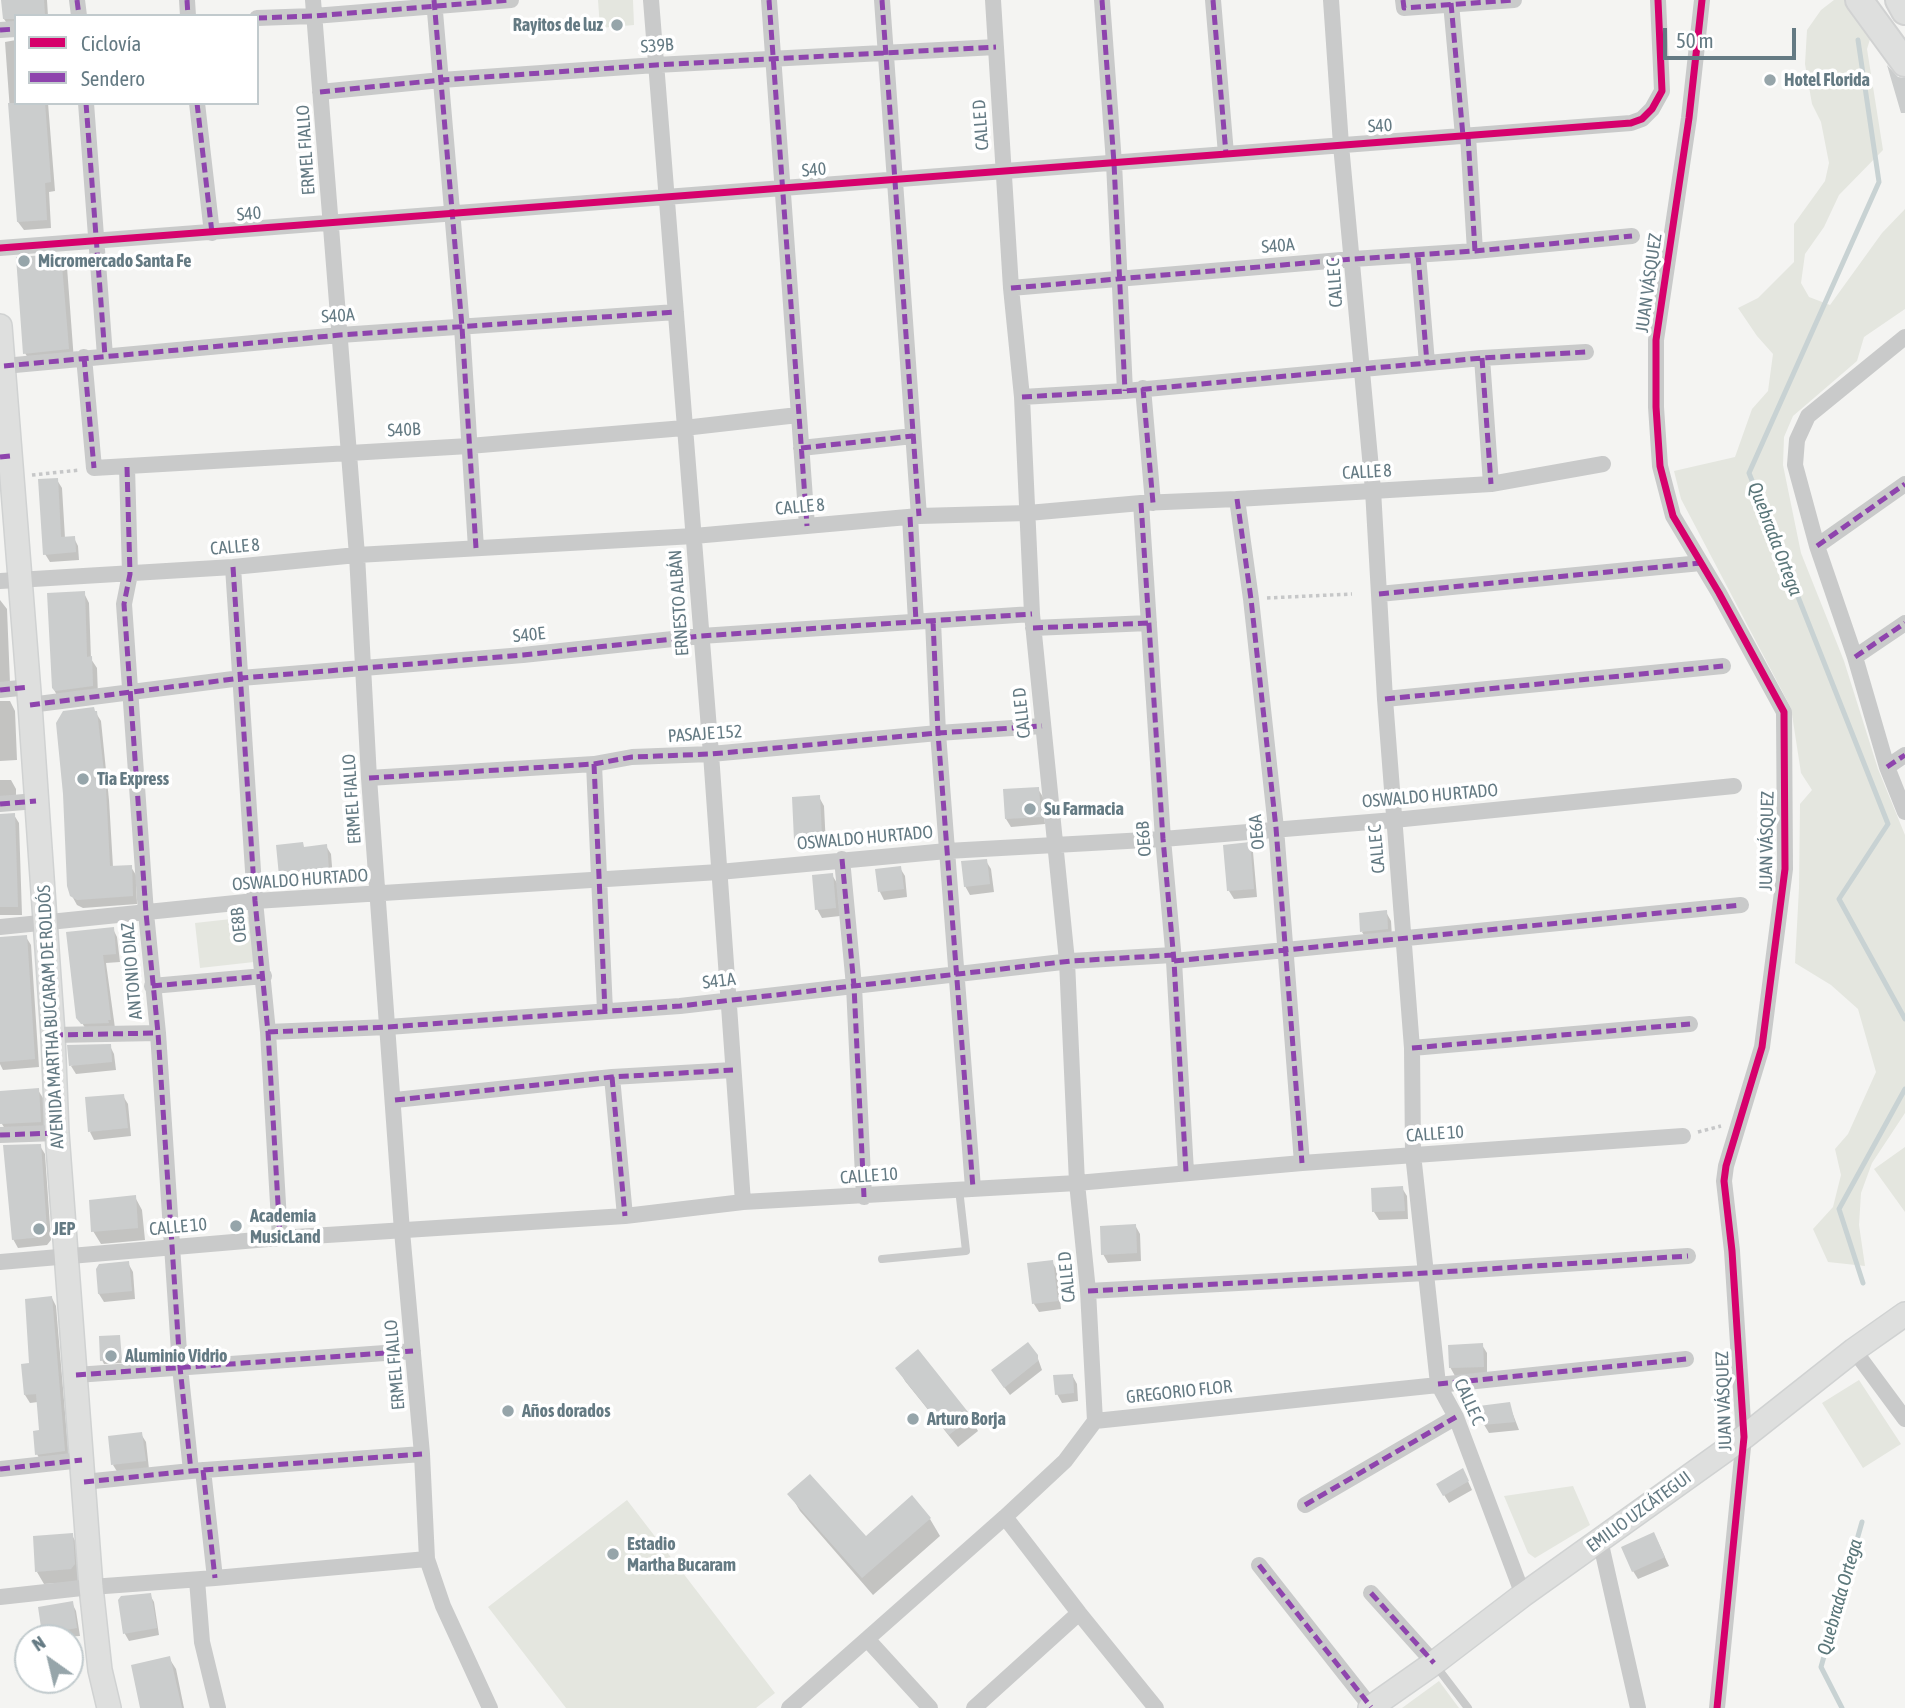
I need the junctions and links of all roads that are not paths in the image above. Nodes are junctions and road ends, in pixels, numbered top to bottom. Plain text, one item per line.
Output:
1 (511, 0) edge
2 (651, 0) edge
3 (769, 0) edge
4 (882, 0) edge
5 (993, 0) edge
6 (1102, 0) edge
7 (1213, 0) edge
8 (1331, 0) edge
9 (1514, 0) edge
10 (1658, 0) edge
11 (1702, 0) edge
12 (1859, 0) edge
13 (1899, 0) edge
14 (434, 3) edge
15 (1404, 4) edge
16 (1451, 4) junction
17 (314, 8) edge
18 (1905, 11) edge
19 (259, 18) edge
20 (996, 47) junction
21 (886, 53) junction
22 (773, 59) junction
23 (1905, 62) edge
24 (656, 65) junction
25 (441, 80) junction
26 (320, 92) junction
27 (86, 105) edge
28 (197, 105) edge
29 (1465, 136) junction
30 (1341, 145) junction
31 (1226, 154) junction
32 (1114, 163) junction
33 (1003, 171) junction
34 (895, 179) junction
35 (782, 188) junction
36 (667, 197) junction
37 (452, 212) junction
38 (331, 222) junction
39 (212, 233) junction
40 (1632, 236) dead end
41 (96, 240) junction
42 (0, 248) edge
43 (1475, 251) junction
44 (1418, 255) junction
45 (1353, 259) junction
46 (1119, 279) junction
47 (1011, 288) junction
48 (676, 312) junction
49 (0, 326) edge
50 (462, 327) junction
51 (340, 335) junction
52 (1905, 337) edge
53 (1586, 352) dead end
54 (105, 356) junction
55 (84, 357) junction
56 (1482, 358) junction
57 (1427, 363) junction
58 (4, 366) junction
59 (1360, 369) junction
60 (1143, 388) junction
61 (1125, 391) junction
62 (1022, 397) junction
63 (798, 415) junction
64 (684, 428) junction
65 (913, 436) junction
66 (469, 446) junction
67 (801, 448) junction
68 (349, 453) junction
69 (8, 464) edge
70 (1603, 464) dead end
71 (127, 467) junction
72 (1491, 484) junction
73 (1905, 484) edge
74 (1373, 491) junction
75 (1237, 499) junction
76 (1147, 503) junction
77 (1028, 513) junction
78 (914, 516) junction
79 (807, 526) junction
80 (694, 536) junction
81 (1817, 546) junction
82 (476, 548) junction
83 (357, 555) junction
84 (1701, 563) junction
85 (233, 567) junction
86 (130, 574) junction
87 (10, 580) edge
88 (1379, 594) junction
89 (925, 621) junction
90 (1032, 621) junction
91 (1149, 623) junction
92 (1905, 623) edge
93 (701, 636) junction
94 (1855, 657) junction
95 (1723, 666) dead end
96 (363, 668) junction
97 (241, 678) junction
98 (0, 690) edge
99 (131, 692) junction
100 (30, 696) junction
101 (1385, 699) junction
102 (1042, 726) junction
103 (938, 733) junction
104 (711, 754) junction
105 (1905, 755) edge
106 (594, 764) junction
107 (1887, 767) junction
108 (369, 778) junction
109 (1734, 786) dead end
110 (36, 800) junction
111 (0, 804) edge
112 (1905, 812) edge
113 (1394, 820) junction
114 (1276, 828) junction
115 (1163, 839) junction
116 (1055, 845) junction
117 (947, 850) junction
118 (842, 859) junction
119 (719, 872) junction
120 (600, 880) junction
121 (377, 894) junction
122 (256, 901) junction
123 (1741, 905) dead end
124 (146, 913) junction
125 (46, 923) junction
126 (0, 927) edge
127 (1404, 938) junction
128 (1286, 950) junction
129 (1174, 958) junction
130 (1067, 961) junction
131 (957, 973) junction
132 (264, 976) junction
133 (152, 986) junction
134 (854, 986) junction
135 (727, 999) junction
136 (605, 1011) junction
137 (1690, 1024) dead end
138 (388, 1027) junction
139 (268, 1032) junction
140 (158, 1033) junction
141 (53, 1035) junction
142 (1412, 1048) junction
143 (733, 1070) junction
144 (612, 1077) junction
145 (394, 1100) junction
146 (57, 1133) junction
147 (0, 1135) edge
148 (1683, 1136) road end
149 (1413, 1154) junction
150 (1302, 1163) junction
151 (1186, 1172) junction
152 (1077, 1183) junction
153 (966, 1188) junction
154 (864, 1196) junction
155 (743, 1202) junction
156 (625, 1216) junction
157 (402, 1231) junction
158 (280, 1238) junction
159 (171, 1246) junction
160 (67, 1256) junction
161 (1688, 1256) dead end
162 (882, 1259) dead end
163 (0, 1262) edge
164 (1426, 1273) junction
165 (1088, 1291) junction
166 (1905, 1314) edge
167 (1854, 1350) junction
168 (413, 1352) junction
169 (1686, 1359) dead end
170 (180, 1367) junction
171 (76, 1375) junction
172 (1438, 1384) junction
173 (1456, 1417) junction
174 (1905, 1419) edge
175 (1095, 1421) junction
176 (1744, 1437) junction
177 (422, 1454) junction
178 (0, 1469) edge
179 (83, 1471) junction
180 (197, 1471) junction
181 (1304, 1505) dead end
182 (1005, 1517) junction
183 (1600, 1540) junction
184 (427, 1559) junction
185 (1259, 1565) dead end
186 (215, 1578) junction
187 (197, 1580) junction
188 (91, 1587) junction
189 (1371, 1593) dead end
190 (1523, 1595) junction
191 (0, 1597) edge
192 (1079, 1613) junction
193 (867, 1639) junction
194 (1434, 1663) junction
195 (1149, 1705) edge
196 (110, 1708) edge
197 (218, 1708) edge
198 (490, 1708) edge
199 (789, 1708) edge
200 (930, 1708) edge
201 (974, 1708) edge
202 (1371, 1708) edge
203 (1468, 1708) edge
204 (1638, 1708) edge
205 (1717, 1708) edge

1 - 14 street
2 - 24 street, ERNESTO ALBÁN
3 - 22 street
4 - 21 street
5 - 20 street, CALLE D
6 - 32 street
7 - 31 street
8 - 30 street, CALLE C
9 - 16 street
10 - 29 street, S40
11 - 84 street, JUAN VÁSQUEZ
12 - 23 main road
13 - 18 main road
14 - 17 street
14 - 25 street
15 - 16 street
16 - 29 street
17 - 19 street
17 - 26 street, ERMEL FIALLO
20 - 21 street, S39B
20 - 33 street, CALLE D
21 - 22 street, S39B
21 - 34 street
22 - 24 street, S39B
22 - 35 street
24 - 25 street, S39B
24 - 36 street, ERNESTO ALBÁN
25 - 26 street, S39B
25 - 37 street
26 - 38 street, ERMEL FIALLO
27 - 41 street
28 - 39 street
29 - 30 street, S40
29 - 43 street
30 - 31 street, S40
30 - 45 street, CALLE C
31 - 32 street, S40
32 - 33 street, S40
32 - 46 street
33 - 34 street, S40
33 - 47 street, CALLE D
34 - 35 street, S40
34 - 65 street
35 - 36 street, S40
35 - 63 street
36 - 37 street, S40
36 - 48 street, ERNESTO ALBÁN
37 - 38 street, S40
37 - 50 street
38 - 39 street, S40
38 - 51 street, ERMEL FIALLO
39 - 41 street, S40
40 - 43 street, S40A
41 - 42 street, S40
41 - 54 street
43 - 44 street, S40A
44 - 45 street, S40A
44 - 57 street
45 - 46 street, S40A
45 - 59 street, CALLE C
46 - 47 street, S40A
46 - 61 street
47 - 62 street, CALLE D
48 - 50 street, S40A
48 - 64 street, ERNESTO ALBÁN
49 - 58 street, AVENIDA MARTHA BUCARAM DE ROLDÓS
50 - 51 street, S40A
50 - 66 street
51 - 54 street, S40A
51 - 68 street, ERMEL FIALLO
52 - 81 street
53 - 56 street
54 - 55 street, S40A
55 - 58 street, S40A
55 - 71 street, S40B
56 - 57 street
56 - 72 street
57 - 59 street
58 - 69 street, AVENIDA MARTHA BUCARAM DE ROLDÓS
59 - 60 street
59 - 74 street, CALLE C
60 - 61 street
60 - 76 street, OE6B
61 - 62 street
62 - 77 street, CALLE D
63 - 64 street, S40B
63 - 67 street
64 - 66 street, S40B
64 - 80 street, ERNESTO ALBÁN
65 - 67 street
65 - 78 street
66 - 68 street, S40B
66 - 82 street
67 - 79 street
68 - 71 street, S40B
68 - 83 street, ERMEL FIALLO
69 - 87 street, AVENIDA MARTHA BUCARAM DE ROLDÓS
70 - 72 street, CALLE 8
71 - 86 street, ANTONIO DIAZ
72 - 74 street, CALLE 8
73 - 81 street
74 - 75 street, CALLE 8
74 - 88 street, CALLE C
75 - 76 street, CALLE 8
75 - 114 street, OE6A
76 - 77 street, CALLE 8
76 - 91 street, OE6B
77 - 78 street, CALLE 8
77 - 90 street, CALLE D
78 - 79 street, CALLE 8
78 - 89 street
79 - 80 street, CALLE 8
80 - 82 street, CALLE 8
80 - 93 street, ERNESTO ALBÁN
81 - 94 street
82 - 83 street, CALLE 8
83 - 85 street, CALLE 8
83 - 96 street, ERMEL FIALLO
84 - 88 street
84 - 176 street, JUAN VÁSQUEZ
85 - 86 street, CALLE 8
85 - 97 street, OE8B
86 - 87 street, CALLE 8
86 - 99 street, ANTONIO DIAZ
87 - 100 street, AVENIDA MARTHA BUCARAM DE ROLDÓS
88 - 101 street, CALLE C
89 - 90 street, S40E
89 - 93 street, S40E
89 - 103 street
90 - 91 street, S40E
90 - 102 street, CALLE D
91 - 115 street, OE6B
92 - 94 street
93 - 96 street, S40E
93 - 104 street, ERNESTO ALBÁN
94 - 107 street
95 - 101 street
96 - 97 street, S40E
96 - 108 street, ERMEL FIALLO
97 - 99 street, S40E
97 - 122 street, OE8B
98 - 100 street, S40E
99 - 100 street, S40E
99 - 124 street, ANTONIO DIAZ
100 - 110 street, AVENIDA MARTHA BUCARAM DE ROLDÓS
101 - 113 street, CALLE C
102 - 103 street, PASAJE 152
102 - 116 street, CALLE D
103 - 104 street, PASAJE 152
103 - 117 street
104 - 106 street, PASAJE 152
104 - 119 street, ERNESTO ALBÁN
105 - 107 street
106 - 108 street, PASAJE 152
106 - 120 street
107 - 112 street
108 - 121 street, ERMEL FIALLO
109 - 113 street, OSWALDO HURTADO
110 - 111 street
110 - 125 street, AVENIDA MARTHA BUCARAM DE ROLDÓS
113 - 114 street, OSWALDO HURTADO
113 - 127 street, CALLE C
114 - 115 street, OSWALDO HURTADO
114 - 128 street, OE6A
115 - 116 street, OSWALDO HURTADO
115 - 129 street, OE6B
116 - 117 street, OSWALDO HURTADO
116 - 130 street, CALLE D
117 - 118 street, OSWALDO HURTADO
117 - 131 street
118 - 119 street, OSWALDO HURTADO
118 - 134 street
119 - 120 street, OSWALDO HURTADO
119 - 135 street, ERNESTO ALBÁN
120 - 121 street, OSWALDO HURTADO
120 - 136 street
121 - 122 street, OSWALDO HURTADO
121 - 138 street, ERMEL FIALLO
122 - 124 street, OSWALDO HURTADO
122 - 132 street, OE8B
123 - 127 street, S41A
124 - 125 street, OSWALDO HURTADO
124 - 133 street, ANTONIO DIAZ
125 - 126 street, OSWALDO HURTADO
125 - 141 street, AVENIDA MARTHA BUCARAM DE ROLDÓS
127 - 128 street, S41A
127 - 142 street, CALLE C
128 - 129 street, S41A
128 - 150 street, OE6A
129 - 130 street, S41A
129 - 151 street, OE6B
130 - 131 street, S41A
130 - 152 street, CALLE D
131 - 134 street, S41A
131 - 153 street
132 - 133 street
132 - 139 street, OE8B
133 - 140 street, ANTONIO DIAZ
134 - 135 street, S41A
134 - 154 street
135 - 136 street, S41A
135 - 143 street, ERNESTO ALBÁN
136 - 138 street, S41A
137 - 142 street
138 - 139 street, S41A
138 - 145 street, ERMEL FIALLO
139 - 158 street, OE8B
140 - 141 street
140 - 159 street, ANTONIO DIAZ
141 - 146 street, AVENIDA MARTHA BUCARAM DE ROLDÓS
142 - 149 street, CALLE C
143 - 144 street
143 - 155 street, ERNESTO ALBÁN
144 - 145 street
144 - 156 street
145 - 157 street, ERMEL FIALLO
146 - 147 street
146 - 160 street, AVENIDA MARTHA BUCARAM DE ROLDÓS
148 - 149 street, CALLE 10
149 - 150 street, CALLE 10
149 - 164 street, CALLE C
150 - 151 street, CALLE 10
151 - 152 street, CALLE 10
152 - 153 street, CALLE 10
152 - 165 street, CALLE D
153 - 154 street, CALLE 10
153 - 162 lane
154 - 155 street, CALLE 10
155 - 156 street, CALLE 10
156 - 157 street, CALLE 10
157 - 158 street, CALLE 10
157 - 168 street, ERMEL FIALLO
158 - 159 street, CALLE 10
159 - 160 street, CALLE 10
159 - 170 street, ANTONIO DIAZ
160 - 163 street, CALLE 10
160 - 171 street, AVENIDA MARTHA BUCARAM DE ROLDÓS
161 - 164 street
164 - 165 street
164 - 172 street, CALLE C
165 - 175 street, CALLE D
166 - 167 street, EMILIO UZCÁTEGUI
167 - 174 street
167 - 176 street, EMILIO UZCÁTEGUI
168 - 170 street
168 - 177 street, ERMEL FIALLO
169 - 172 street, GREGORIO FLOR
170 - 171 street
170 - 180 street, ANTONIO DIAZ
171 - 179 street, AVENIDA MARTHA BUCARAM DE ROLDÓS
172 - 173 street, CALLE C
172 - 175 street, GREGORIO FLOR
173 - 181 street
173 - 190 street, CALLE C
175 - 182 street
176 - 183 street, EMILIO UZCÁTEGUI
176 - 205 street, JUAN VÁSQUEZ
177 - 180 street
177 - 184 street, ERMEL FIALLO
178 - 179 street
179 - 180 street
179 - 188 street, AVENIDA MARTHA BUCARAM DE ROLDÓS
180 - 186 street, ANTONIO DIAZ
182 - 192 street
182 - 193 street
183 - 190 street, EMILIO UZCÁTEGUI
183 - 204 street
184 - 186 street
184 - 198 street, ERMEL FIALLO
185 - 202 street
186 - 187 street
187 - 188 street
187 - 197 street
188 - 191 street
188 - 196 street, AVENIDA MARTHA BUCARAM DE ROLDÓS
189 - 194 street
190 - 194 street, EMILIO UZCÁTEGUI
192 - 195 street
192 - 201 street
193 - 199 street
193 - 200 street
194 - 202 street, EMILIO UZCÁTEGUI
194 - 203 lane

